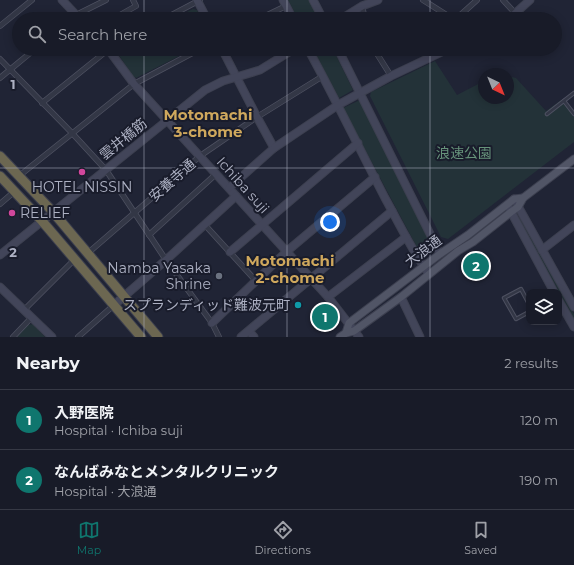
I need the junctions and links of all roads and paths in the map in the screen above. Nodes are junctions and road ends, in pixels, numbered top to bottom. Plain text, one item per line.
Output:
1 (32, 0) edge
2 (62, 0) edge
3 (106, 0) edge
4 (133, 0) edge
5 (198, 0) edge
6 (313, 0) edge
7 (378, 0) edge
8 (423, 0) edge
9 (477, 0) edge
10 (503, 0) edge
11 (530, 0) edge
12 (284, 3) edge
13 (362, 3) edge
14 (17, 12) edge
15 (71, 12) edge
16 (86, 12) edge
17 (125, 12) edge
18 (177, 12) edge
19 (204, 12) edge
20 (270, 12) edge
21 (288, 12) edge
22 (319, 12) edge
23 (350, 12) edge
24 (443, 12) edge
25 (463, 12) edge
26 (515, 12) edge
27 (517, 12) edge
28 (12, 16) edge
29 (0, 26) edge
30 (26, 56) edge
31 (99, 56) edge
32 (113, 56) edge
33 (187, 56) edge
34 (226, 56) edge
35 (283, 56) edge
36 (312, 56) edge
37 (341, 56) edge
38 (378, 56) edge
39 (433, 56) edge
40 (0, 59) edge
41 (10, 69) junction
42 (323, 76) junction
43 (391, 76) junction
44 (236, 77) junction
45 (0, 78) edge
46 (134, 84) junction
47 (359, 93) junction
48 (574, 93) edge
49 (564, 101) junction
50 (42, 103) junction
51 (338, 105) junction
52 (547, 114) dead end
53 (574, 114) edge
54 (257, 117) junction
55 (167, 121) junction
56 (72, 133) junction
57 (358, 143) junction
58 (274, 148) junction
59 (0, 156) edge
60 (200, 156) junction
61 (574, 158) edge
62 (106, 170) junction
63 (216, 174) junction
64 (0, 176) edge
65 (19, 176) junction
66 (375, 177) junction
67 (229, 188) junction
68 (15, 191) junction
69 (236, 196) junction
70 (523, 198) junction
71 (514, 199) junction
72 (0, 204) edge
73 (507, 204) junction
74 (518, 207) junction
75 (392, 211) junction
76 (53, 212) junction
77 (511, 212) junction
78 (134, 213) junction
79 (42, 221) junction
80 (205, 225) junction
81 (262, 225) junction
82 (574, 226) edge
83 (149, 235) junction
84 (406, 237) junction
85 (542, 250) junction
86 (230, 252) junction
87 (286, 252) junction
88 (88, 253) junction
89 (440, 254) junction
90 (0, 255) edge
91 (75, 259) junction
92 (166, 260) junction
93 (424, 267) junction
94 (429, 274) junction
95 (310, 279) junction
96 (256, 281) junction
97 (552, 289) edge
98 (1, 290) edge
99 (123, 297) junction
100 (328, 297) junction
101 (401, 297) junction
102 (526, 298) edge
103 (114, 305) junction
104 (562, 305) edge
105 (574, 307) edge
106 (24, 310) junction
107 (526, 314) edge
108 (32, 317) junction
109 (212, 323) junction
110 (349, 323) junction
111 (574, 327) edge
112 (248, 331) junction
113 (354, 331) junction
114 (343, 335) edge
115 (13, 337) edge
116 (52, 337) edge
117 (78, 337) edge
118 (141, 337) edge
119 (158, 337) edge
120 (220, 337) edge
121 (241, 337) edge
122 (254, 337) edge
123 (359, 337) edge
124 (420, 337) edge

1 - 14 street
2 - 15 street
3 - 16 street
4 - 17 street
5 - 18 street
5 - 19 street
6 - 22 street
7 - 13 street
8 - 24 street
9 - 25 street
10 - 26 street
11 - 27 street
12 - 20 street
12 - 21 street
13 - 23 street
28 - 29 street
30 - 41 street
31 - 50 street
32 - 46 street, Ichiba suji
33 - 46 street
34 - 44 street
35 - 44 street, 雲井橋筋
36 - 42 street
37 - 47 street
38 - 43 street
39 - 43 street
40 - 41 street
41 - 45 street
41 - 50 street
42 - 51 street
42 - 54 street, 安養寺通
43 - 47 street
44 - 54 street
44 - 55 street, 雲井橋筋
46 - 55 street, Ichiba suji
46 - 56 street
47 - 51 street
47 - 89 street
48 - 49 lane
49 - 52 lane
49 - 53 lane
50 - 56 street
51 - 57 street
51 - 58 street
54 - 58 street
54 - 60 street, 安養寺通
55 - 60 street, Ichiba suji
55 - 62 street, 雲井橋筋
56 - 62 street
56 - 65 street
57 - 66 street
57 - 81 street
58 - 67 street
59 - 65 highway
60 - 63 street, Ichiba suji
60 - 78 street, 安養寺通
61 - 70 main road, 大浪通
62 - 76 street, 雲井橋筋
62 - 78 street
63 - 67 street, Ichiba suji
63 - 83 street
64 - 68 highway
65 - 76 highway
66 - 75 street
66 - 87 street
67 - 69 street, Ichiba suji
68 - 72 street
68 - 79 highway
69 - 80 street
69 - 81 street, Ichiba suji
70 - 71 main road, 大浪通
70 - 74 main road, 大浪通
71 - 73 main road, 大浪通
71 - 74 street
73 - 77 street
73 - 89 main road, 大浪通
74 - 77 main road, 大浪通
74 - 85 street
75 - 84 street
75 - 95 street
76 - 79 street, 雲井橋筋
76 - 88 highway
77 - 94 main road, 大浪通
77 - 97 street
78 - 83 street
78 - 88 street, 安養寺通
79 - 90 street, 雲井橋筋
79 - 91 highway
80 - 86 street
80 - 92 street
81 - 86 street
81 - 87 street, Ichiba suji
82 - 85 street
83 - 92 street
84 - 93 street
84 - 100 street
85 - 105 street
86 - 96 street
87 - 95 street, Ichiba suji
87 - 96 street
88 - 99 highway
89 - 93 main road, 大浪通
91 - 103 highway
91 - 106 street
92 - 99 street
92 - 109 street
93 - 94 street
93 - 110 main road, 大浪通
94 - 101 main road, 大浪通
95 - 100 street, Ichiba suji
95 - 112 street
96 - 109 street
98 - 106 street
99 - 103 street
99 - 119 highway
100 - 110 street, Ichiba suji
101 - 113 main road, 大浪通
101 - 124 street
102 - 107 lane
103 - 117 street
103 - 118 highway
104 - 111 street
106 - 108 street
108 - 115 street
108 - 116 street
109 - 120 street
110 - 113 street, Ichiba suji
110 - 114 main road, 大浪通
112 - 121 street
112 - 122 street
113 - 114 main road, 大浪通
113 - 123 street, Ichiba suji

